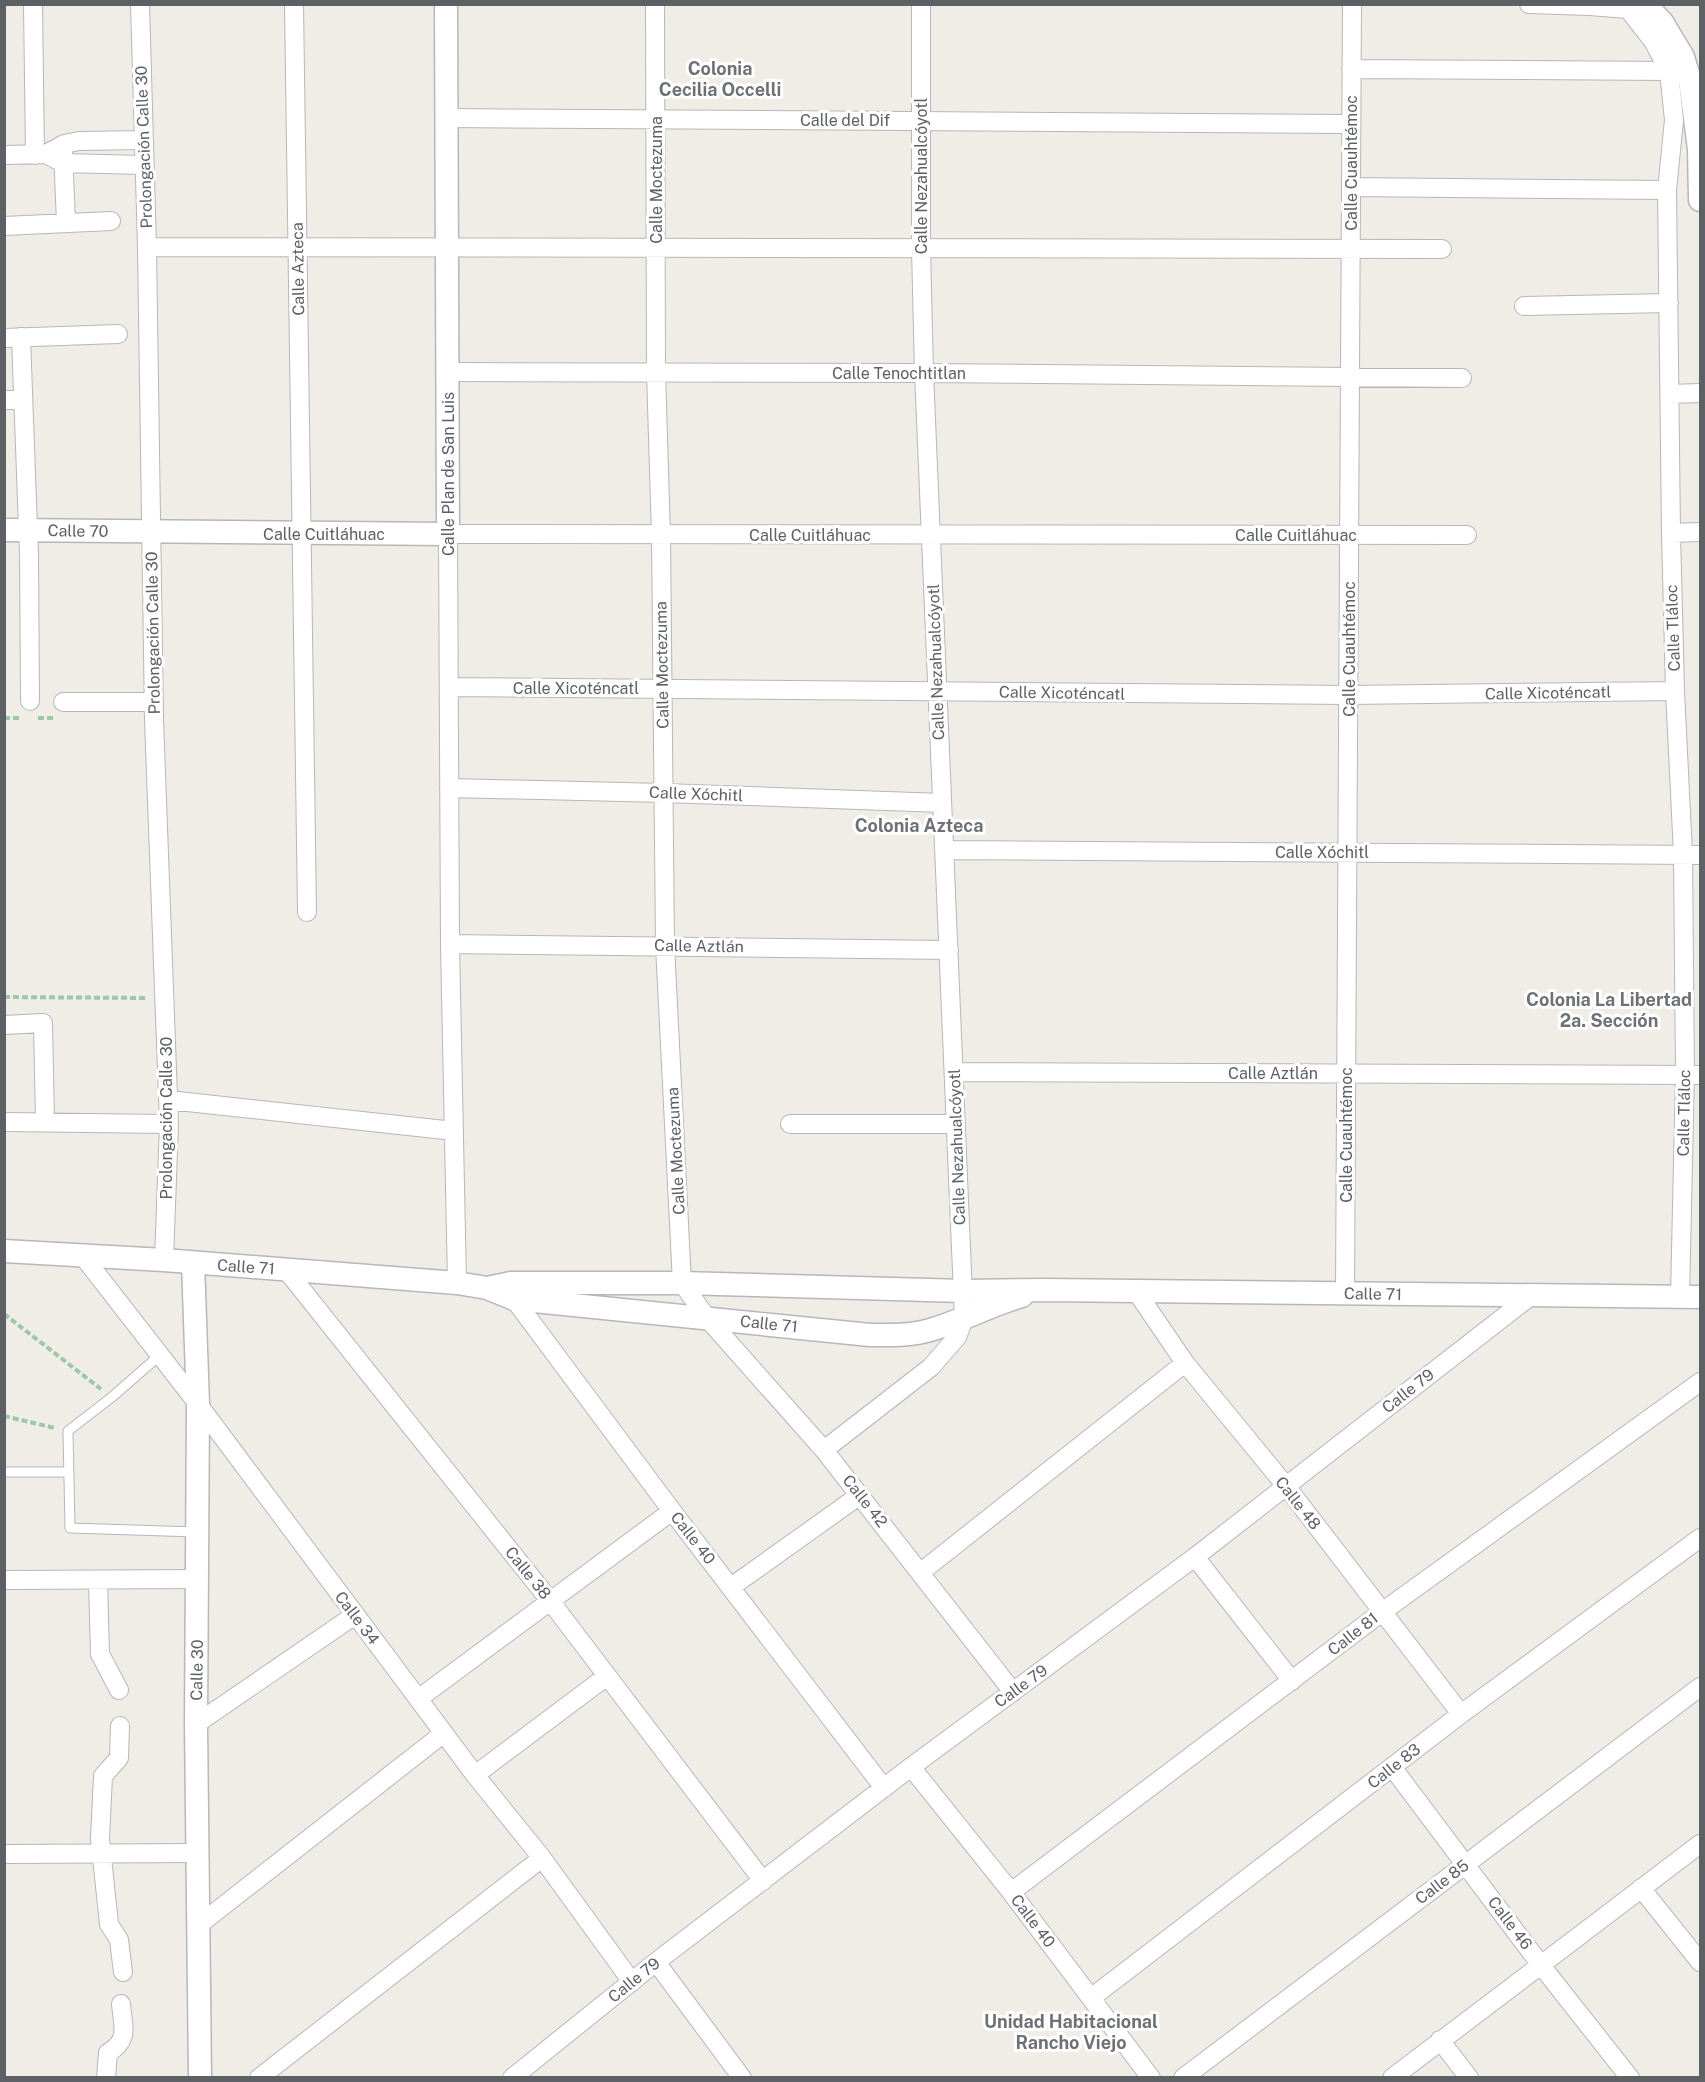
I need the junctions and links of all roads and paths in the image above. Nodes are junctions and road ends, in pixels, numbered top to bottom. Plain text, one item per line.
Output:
1 (33, 4) edge
2 (140, 4) edge
3 (294, 4) edge
4 (446, 4) edge
5 (655, 4) edge
6 (921, 4) edge
7 (1352, 4) edge
8 (1529, 4) edge
9 (1645, 4) edge
10 (1590, 6) edge
11 (1676, 64) junction
12 (1351, 69) junction
13 (446, 118) junction
14 (656, 119) junction
15 (921, 121) junction
16 (1351, 124) junction
17 (143, 140) junction
18 (64, 144) junction
19 (41, 154) junction
20 (4, 155) edge
21 (63, 163) junction
22 (143, 165) junction
23 (1351, 187) junction
24 (1667, 190) junction
25 (1701, 200) edge
26 (111, 221) dead end
27 (66, 222) junction
28 (4, 226) edge
29 (147, 246) junction
30 (297, 247) junction
31 (447, 247) junction
32 (656, 248) junction
33 (921, 248) junction
34 (1350, 249) junction
35 (1443, 249) dead end
36 (1669, 303) junction
37 (1524, 306) dead end
38 (118, 334) dead end
39 (13, 338) edge
40 (447, 372) junction
41 (656, 373) junction
42 (924, 373) junction
43 (1350, 377) junction
44 (1462, 378) dead end
45 (1701, 393) edge
46 (1670, 394) junction
47 (14, 400) edge
48 (4, 530) edge
49 (27, 530) junction
50 (152, 532) junction
51 (1701, 532) edge
52 (1671, 533) junction
53 (300, 534) junction
54 (448, 534) junction
55 (661, 535) junction
56 (931, 535) junction
57 (1349, 535) junction
58 (1467, 535) dead end
59 (449, 687) junction
60 (662, 689) junction
61 (1675, 691) junction
62 (937, 692) junction
63 (1348, 695) junction
64 (30, 701) dead end
65 (63, 702) dead end
66 (154, 702) junction
67 (449, 788) junction
68 (664, 793) junction
69 (942, 803) junction
70 (944, 850) junction
71 (1347, 852) junction
72 (1692, 854) edge
73 (307, 912) dead end
74 (450, 944) junction
75 (665, 946) junction
76 (948, 950) junction
77 (4, 997) edge
78 (165, 998) junction
79 (4, 1025) edge
80 (954, 1072) junction
81 (1347, 1073) junction
82 (1693, 1075) edge
83 (169, 1100) junction
84 (4, 1122) edge
85 (45, 1122) junction
86 (169, 1124) junction
87 (790, 1124) dead end
88 (956, 1124) junction
89 (454, 1131) junction
90 (4, 1251) edge
91 (82, 1255) junction
92 (164, 1260) junction
93 (193, 1263) junction
94 (287, 1271) junction
95 (457, 1282) junction
96 (682, 1283) junction
97 (1046, 1290) junction
98 (512, 1291) junction
99 (963, 1291) junction
100 (1137, 1291) junction
101 (1346, 1293) junction
102 (1532, 1295) junction
103 (1690, 1297) edge
104 (4, 1314) edge
105 (708, 1318) junction
106 (964, 1319) junction
107 (160, 1355) junction
108 (1185, 1363) junction
109 (1701, 1382) edge
110 (112, 1397) junction
111 (198, 1404) junction
112 (4, 1416) edge
113 (68, 1431) junction
114 (824, 1450) junction
115 (4, 1472) edge
116 (68, 1472) junction
117 (1286, 1486) junction
118 (860, 1495) junction
119 (672, 1511) junction
120 (197, 1532) junction
121 (1701, 1538) edge
122 (1195, 1557) junction
123 (921, 1572) junction
124 (198, 1579) junction
125 (4, 1580) edge
126 (98, 1580) junction
127 (731, 1587) junction
128 (551, 1602) junction
129 (1382, 1612) junction
130 (355, 1615) junction
131 (607, 1676) junction
132 (1292, 1681) junction
133 (1701, 1687) edge
134 (120, 1689) dead end
135 (1013, 1692) junction
136 (418, 1699) junction
137 (1461, 1713) junction
138 (196, 1724) junction
139 (120, 1726) dead end
140 (444, 1733) junction
141 (911, 1767) junction
142 (1392, 1767) junction
143 (475, 1775) junction
144 (885, 1788) junction
145 (1701, 1844) edge
146 (101, 1853) junction
147 (199, 1853) junction
148 (4, 1854) edge
149 (542, 1858) junction
150 (1466, 1864) junction
151 (764, 1881) junction
152 (1641, 1888) junction
153 (1011, 1892) junction
154 (200, 1924) junction
155 (656, 1962) junction
156 (1701, 1962) edge
157 (1540, 1964) junction
158 (123, 1972) dead end
159 (632, 1982) junction
160 (1091, 1998) junction
161 (121, 2004) dead end
162 (1440, 2040) junction
163 (106, 2078) edge
164 (200, 2078) edge
165 (259, 2078) edge
166 (512, 2078) edge
167 (742, 2078) edge
168 (1151, 2078) edge
169 (1183, 2078) edge
170 (1392, 2078) edge
171 (1469, 2078) edge
172 (1630, 2078) edge

1 - 19 street
2 - 17 street, Prolongación Calle 30
3 - 30 street, Calle Azteca
4 - 13 street, Calle Plan de San Luis
5 - 14 street, Calle Moctezuma
6 - 15 street, Calle Nezahualcóyotl
7 - 12 street, Calle Cuauhtémoc
8 - 10 street
9 - 11 street, Calle Tláloc
10 - 11 street, Calle Tláloc
11 - 12 street
11 - 24 street, Calle Tláloc
11 - 25 street, Calle Tláloc
12 - 16 street, Calle Cuauhtémoc
13 - 14 street, Calle del Dif
13 - 31 street, Calle Plan de San Luis
14 - 15 street, Calle del Dif
14 - 32 street, Calle Moctezuma
15 - 16 street, Calle del Dif
15 - 33 street, Calle Nezahualcóyotl
16 - 23 street, Calle Cuauhtémoc
17 - 18 street
17 - 22 street, Prolongación Calle 30
18 - 19 street
18 - 21 street
19 - 20 street
19 - 21 street
21 - 22 street
21 - 27 street
22 - 29 street, Prolongación Calle 30
23 - 24 street
23 - 34 street, Calle Cuauhtémoc
24 - 36 street, Calle Tláloc
26 - 27 street
27 - 28 street
29 - 30 street
29 - 50 street, Prolongación Calle 30
30 - 31 street
30 - 53 street, Calle Azteca
31 - 32 street
31 - 40 street, Calle Plan de San Luis
32 - 33 street
32 - 41 street, Calle Moctezuma
33 - 34 street
33 - 42 street, Calle Nezahualcóyotl
34 - 35 street
34 - 43 street, Calle Cuauhtémoc
36 - 37 street
36 - 46 street, Calle Tláloc
38 - 39 street
39 - 47 street
40 - 41 street, Calle Tenochtitlan
40 - 54 street, Calle Plan de San Luis
41 - 42 street, Calle Tenochtitlan
41 - 55 street, Calle Moctezuma
42 - 43 street, Calle Tenochtitlan
42 - 56 street, Calle Nezahualcóyotl
43 - 44 street, Calle Tenochtitlan
43 - 57 street, Calle Cuauhtémoc
45 - 46 street
46 - 52 street, Calle Tláloc
47 - 49 street
48 - 49 street, Calle 70
49 - 50 street, Calle 70
49 - 64 street
50 - 53 street, Calle Cuitláhuac
50 - 66 street, Prolongación Calle 30
51 - 52 street
52 - 61 street, Calle Tláloc
53 - 54 street, Calle Cuitláhuac
53 - 73 street, Calle Azteca
54 - 55 street, Calle Cuitláhuac
54 - 59 street, Calle Plan de San Luis
55 - 56 street, Calle Cuitláhuac
55 - 60 street, Calle Moctezuma
56 - 57 street, Calle Cuitláhuac
56 - 62 street, Calle Nezahualcóyotl
57 - 58 street, Calle Cuitláhuac
57 - 63 street, Calle Cuauhtémoc
59 - 60 street, Calle Xicoténcatl
59 - 67 street, Calle Plan de San Luis
60 - 62 street, Calle Xicoténcatl
60 - 68 street, Calle Moctezuma
61 - 63 street, Calle Xicoténcatl
61 - 72 street, Calle Tláloc
62 - 63 street, Calle Xicoténcatl
62 - 69 street, Calle Nezahualcóyotl
63 - 71 street, Calle Cuauhtémoc
65 - 66 street
66 - 78 street, Prolongación Calle 30
67 - 68 street, Calle Xóchitl
67 - 74 street, Calle Plan de San Luis
68 - 69 street, Calle Xóchitl
68 - 75 street, Calle Moctezuma
69 - 70 street, Calle Nezahualcóyotl
70 - 71 street, Calle Xóchitl
70 - 76 street, Calle Nezahualcóyotl
71 - 72 street, Calle Xóchitl
71 - 81 street, Calle Cuauhtémoc
72 - 82 street, Calle Tláloc
74 - 75 street, Calle Aztlán
74 - 89 street, Calle Plan de San Luis
75 - 76 street, Calle Aztlán
75 - 96 street, Calle Moctezuma
76 - 80 street, Calle Nezahualcóyotl
77 - 78 path
78 - 83 street, Prolongación Calle 30
79 - 85 street
80 - 81 street, Calle Aztlán
80 - 88 street, Calle Nezahualcóyotl
81 - 82 street, Calle Aztlán
81 - 101 street, Calle Cuauhtémoc
82 - 103 street, Calle Tláloc
83 - 86 street, Prolongación Calle 30
83 - 89 street
84 - 85 street
85 - 86 street
86 - 92 street, Prolongación Calle 30
87 - 88 street
88 - 99 street, Calle Nezahualcóyotl
89 - 95 street, Calle Plan de San Luis
90 - 91 street, Calle 71
91 - 92 street, Calle 71
91 - 107 street, Calle 34
92 - 93 street, Calle 71
93 - 94 street, Calle 71
93 - 111 street, Calle 30
94 - 95 street, Calle 71
94 - 128 street, Calle 38
95 - 98 street, Calle 71
96 - 98 street, Calle 71
96 - 99 street, Calle 71
96 - 105 street
97 - 99 street, Calle 71
97 - 100 street, Calle 71
97 - 106 street, Calle 71
98 - 105 street, Calle 71
98 - 119 street, Calle 40
99 - 106 street, Calle Nezahualcóyotl
100 - 101 street, Calle 71
100 - 108 street, Calle 48
101 - 102 street, Calle 71
102 - 103 street, Calle 71
102 - 117 street, Calle 79
104 - 110 path
105 - 106 street, Calle 71
105 - 114 street, Calle 42
106 - 114 street
107 - 110 lane
107 - 111 street, Calle 34
108 - 117 street, Calle 48
108 - 123 street
109 - 129 street, Calle 81
110 - 113 lane
111 - 120 street, Calle 30
111 - 130 street, Calle 34
112 - 113 path
113 - 116 lane
114 - 118 street, Calle 42
115 - 116 lane
116 - 120 lane
117 - 122 street, Calle 79
117 - 129 street, Calle 48
118 - 123 street, Calle 42
118 - 127 street
119 - 127 street, Calle 40
119 - 128 street
120 - 124 street, Calle 30
121 - 137 street, Calle 83
122 - 132 street
122 - 135 street, Calle 79
123 - 135 street, Calle 42
124 - 126 street
124 - 138 street, Calle 30
125 - 126 street
126 - 134 street
127 - 144 street, Calle 40
128 - 131 street, Calle 38
128 - 136 street
129 - 132 street, Calle 81
129 - 137 street, Calle 48
130 - 136 street, Calle 34
130 - 138 street
131 - 143 street
131 - 151 street, Calle 38
132 - 153 street, Calle 81
133 - 150 street, Calle 85
135 - 141 street, Calle 79
136 - 140 street, Calle 34
137 - 142 street, Calle 83
138 - 147 street, Calle 30
139 - 146 street
140 - 143 street, Calle 34
140 - 154 street
141 - 144 street, Calle 79
141 - 153 street, Calle 40
142 - 150 street, Calle 46
142 - 160 street, Calle 83
143 - 149 street, Calle 34
144 - 151 street, Calle 79
145 - 152 street
146 - 147 street
146 - 148 street
146 - 158 street
147 - 154 street, Calle 30
149 - 159 street, Calle 34
149 - 165 street
150 - 157 street, Calle 46
150 - 169 street, Calle 85
151 - 155 street, Calle 79
152 - 156 street
152 - 157 street
153 - 160 street, Calle 40
154 - 164 street, Calle 30
155 - 159 street, Calle 79
155 - 167 street
157 - 162 street
157 - 172 street, Calle 46
159 - 166 street, Calle 79
160 - 168 street, Calle 40
161 - 163 street
162 - 170 street
162 - 171 street

